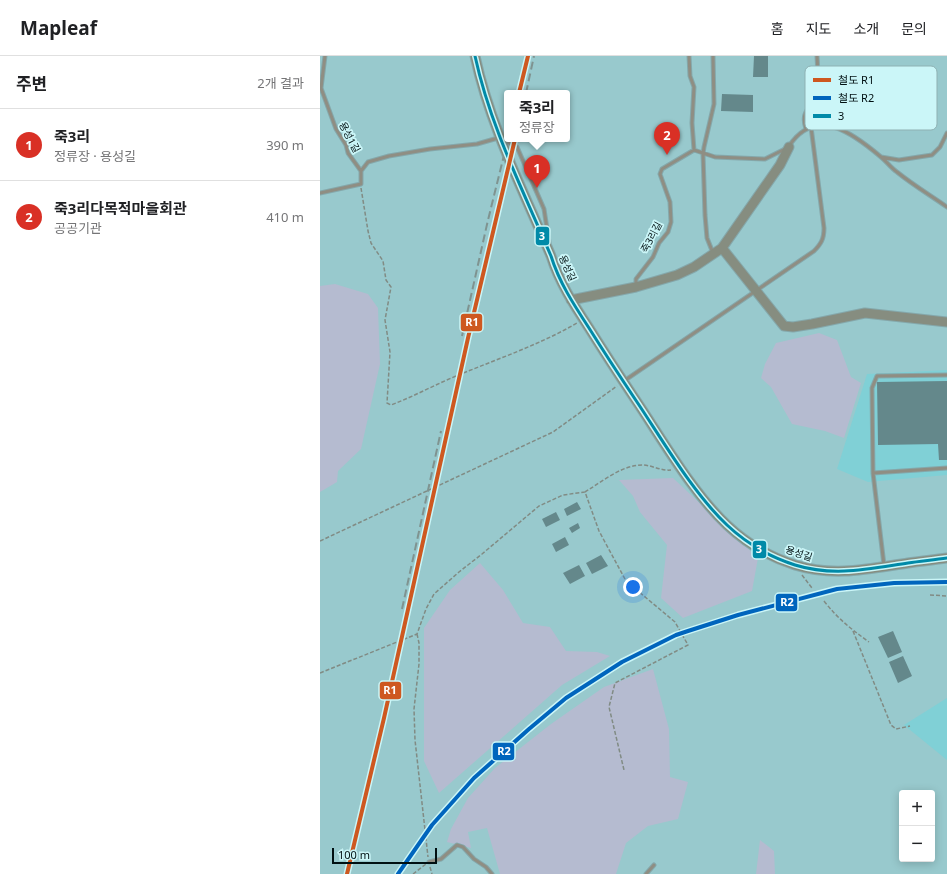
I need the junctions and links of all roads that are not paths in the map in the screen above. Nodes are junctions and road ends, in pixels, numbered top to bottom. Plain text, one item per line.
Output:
1 (325, 56) edge
2 (476, 56) edge
3 (689, 56) edge
4 (713, 56) edge
5 (805, 112) edge
6 (805, 126) edge
7 (805, 129) edge
8 (811, 130) edge
9 (844, 130) edge
10 (947, 133) edge
11 (500, 138) junction
12 (789, 147) junction
13 (694, 150) junction
14 (703, 154) junction
15 (882, 157) junction
16 (361, 171) junction
17 (320, 192) edge
18 (947, 207) edge
19 (722, 248) junction
20 (714, 254) junction
21 (636, 287) junction
22 (756, 292) junction
23 (571, 300) junction
24 (947, 322) edge
25 (947, 375) edge
26 (624, 382) junction
27 (947, 468) edge
28 (873, 473) junction
29 (947, 558) edge
30 (884, 567) junction
31 (429, 862) road end
32 (654, 865) dead end
33 (492, 874) edge
34 (646, 874) edge

1 - 16 lane, 용성1길
2 - 11 street, 용성길
3 - 13 lane
4 - 14 lane
5 - 6 lane
7 - 12 lane
8 - 22 lane
9 - 15 lane
10 - 15 lane
11 - 16 lane
11 - 23 street, 용성길
12 - 14 lane
12 - 19 street
13 - 14 lane
13 - 21 lane, 죽3리길
14 - 20 lane
15 - 18 lane
16 - 17 lane
19 - 20 street
19 - 22 street
20 - 21 street
21 - 23 street
22 - 24 street
22 - 26 lane
23 - 26 street, 용성길
25 - 28 lane
26 - 30 street, 용성길
27 - 28 lane
28 - 30 lane
29 - 30 street, 용성길
31 - 33 lane
32 - 34 lane

